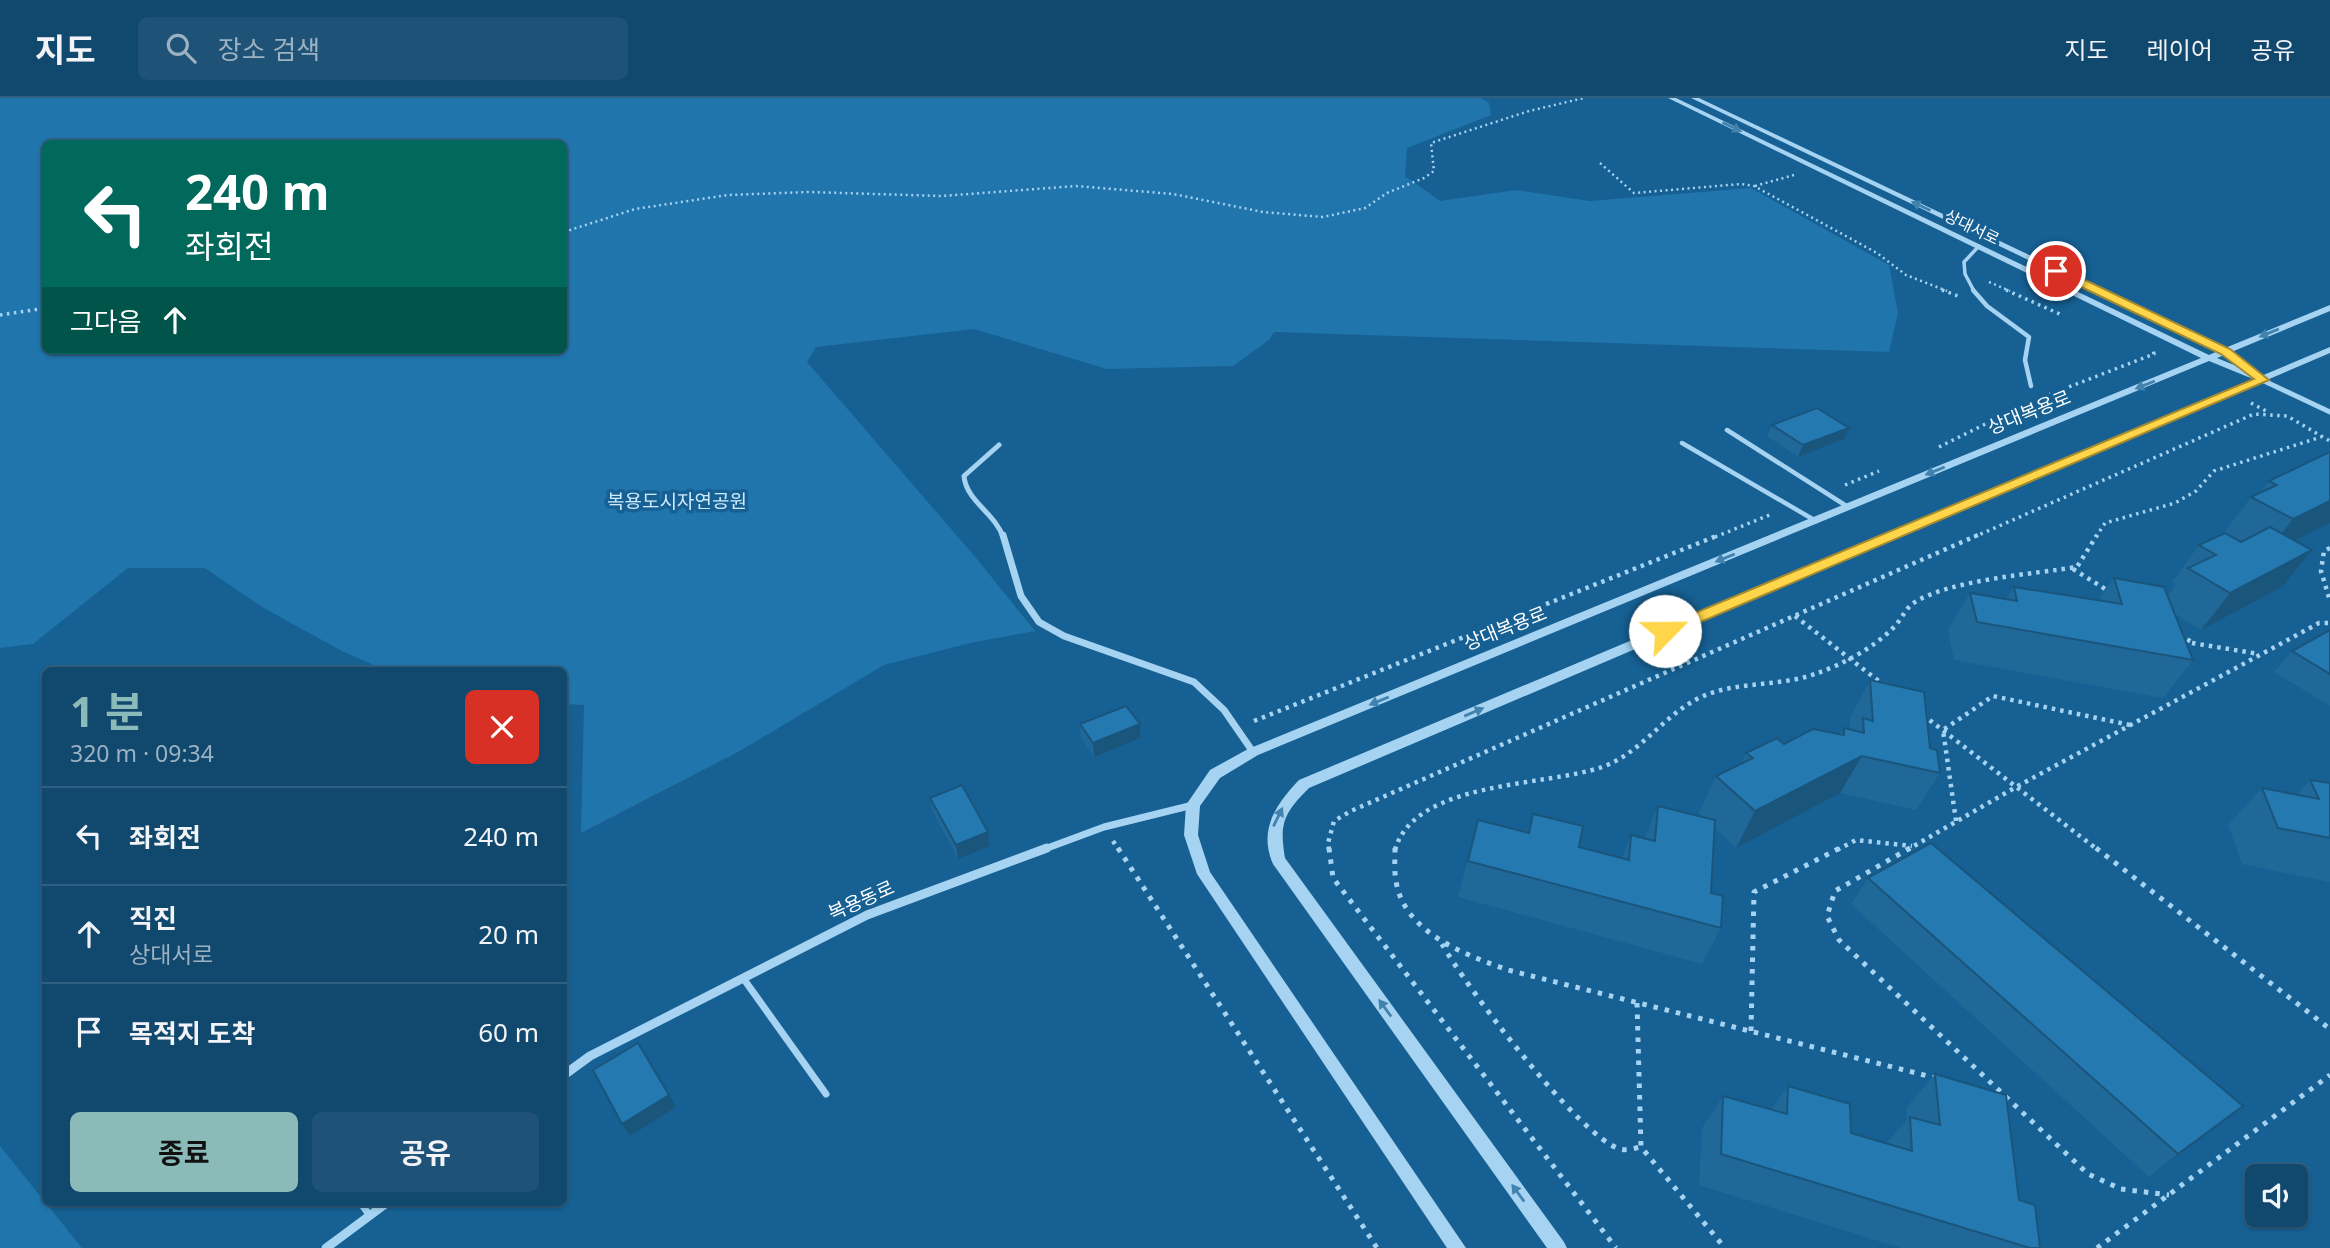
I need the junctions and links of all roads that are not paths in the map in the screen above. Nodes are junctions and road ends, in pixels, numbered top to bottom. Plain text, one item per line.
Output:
1 (1671, 98) edge
2 (1694, 98) edge
3 (1979, 246) junction
4 (2330, 308) edge
5 (2330, 350) edge
6 (2225, 351) junction
7 (2208, 358) junction
8 (2262, 380) junction
9 (2031, 386) dead end
10 (2330, 412) edge
11 (1727, 430) dead end
12 (1682, 443) dead end
13 (999, 445) dead end
14 (1849, 507) junction
15 (1815, 521) junction
16 (1253, 752) junction
17 (1193, 804) junction
18 (743, 978) junction
19 (567, 1073) edge
20 (826, 1094) dead end
21 (363, 1206) edge
22 (382, 1206) edge
23 (370, 1216) junction
24 (326, 1248) edge
25 (1457, 1248) edge
26 (1558, 1248) edge

1 -> 3 street, 상대서로
6 -> 2 street, 상대서로
3 - 7 street, 상대서로
3 - 9 lane
4 -> 6 street, 상대복용로
5 - 8 street
6 - 7 street, 상대복용로
6 - 8 main road
7 - 8 street, 상대서로
7 -> 14 street, 상대복용로
8 - 10 street
26 -> 8 street
11 - 14 lane
12 - 15 lane
13 - 16 street
14 - 15 street, 상대복용로
15 -> 16 street, 상대복용로
16 - 17 street, 상대복용로
17 - 18 street, 복용동로
17 - 25 street
18 - 19 street, 복용동로
18 - 20 lane
21 - 23 lane
22 - 23 street
23 - 24 street

